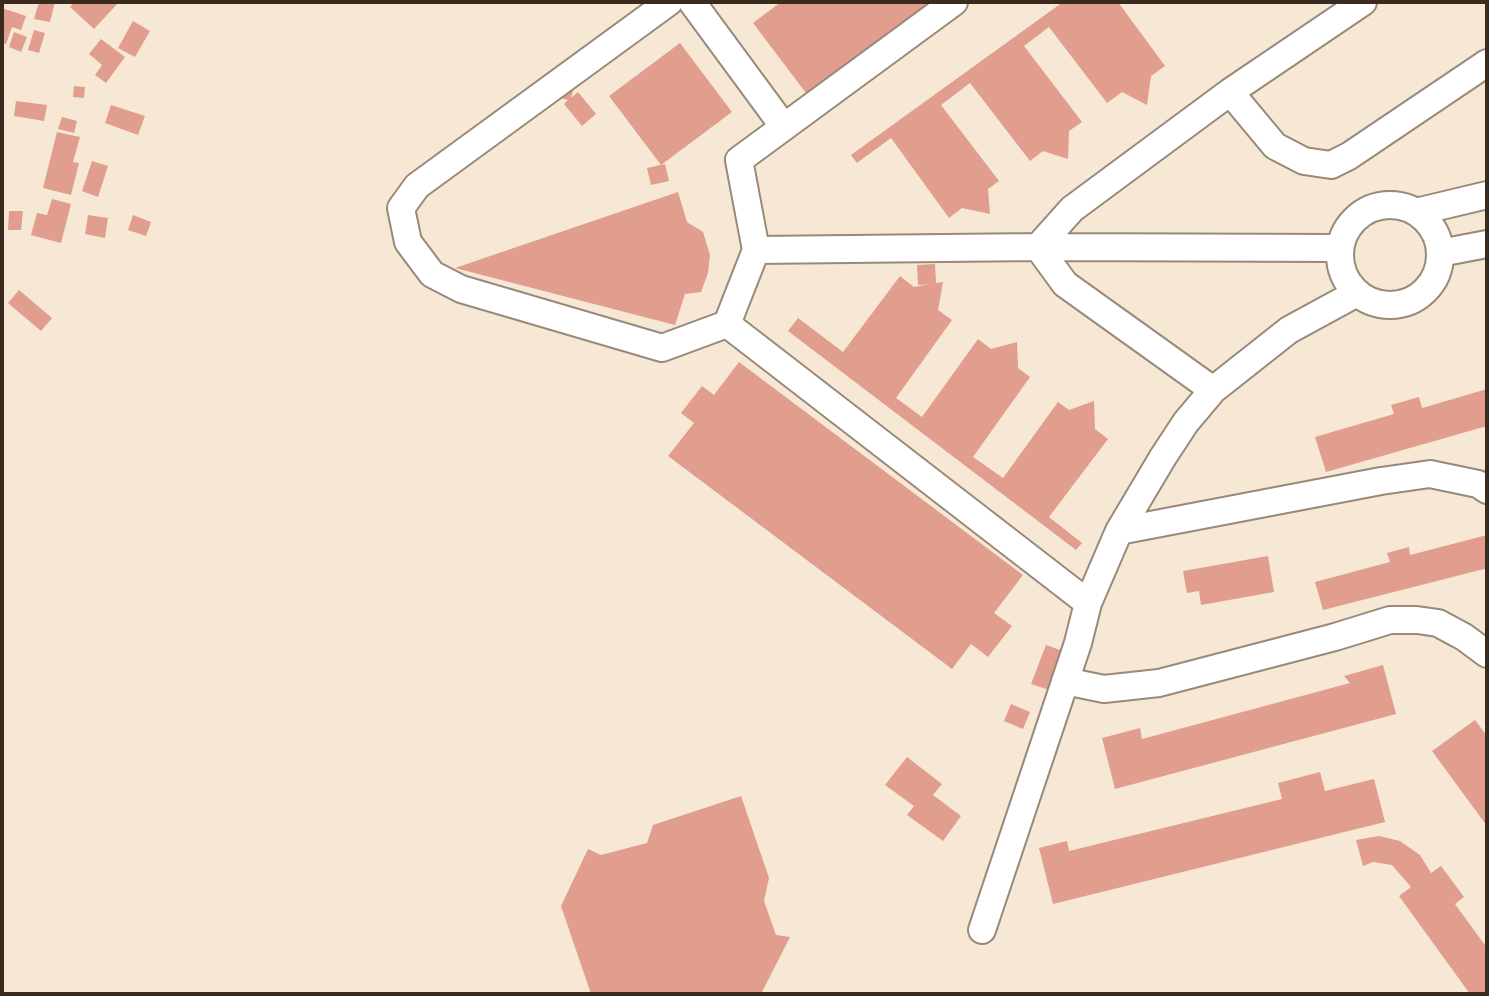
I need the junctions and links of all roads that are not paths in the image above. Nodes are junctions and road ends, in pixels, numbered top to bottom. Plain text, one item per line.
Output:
1 (668, 2) edge
2 (692, 2) edge
3 (954, 2) edge
4 (1363, 2) edge
5 (1487, 63) edge
6 (1230, 92) junction
7 (784, 127) junction
8 (1487, 195) edge
9 (1416, 212) junction
10 (1487, 244) edge
11 (1038, 247) junction
12 (1340, 248) junction
13 (756, 250) junction
14 (1440, 253) junction
15 (1357, 293) junction
16 (727, 324) junction
17 (1213, 390) junction
18 (1487, 489) edge
19 (1119, 531) junction
20 (1088, 603) junction
21 (1487, 654) edge
22 (1065, 681) junction
23 (982, 930) dead end

1 - 16 street
2 - 7 street
3 - 7 street
4 - 6 street
5 - 6 street
6 - 11 street
7 - 13 street
8 - 9 street
9 - 12 street
9 - 14 street
10 - 14 street
11 - 12 street
11 - 13 street
11 - 17 street
12 - 15 street
13 - 16 street
14 - 15 street
15 - 17 street
16 - 20 street
17 - 19 street
18 - 19 street
19 - 20 street
20 - 22 street
21 - 22 street
22 - 23 street

